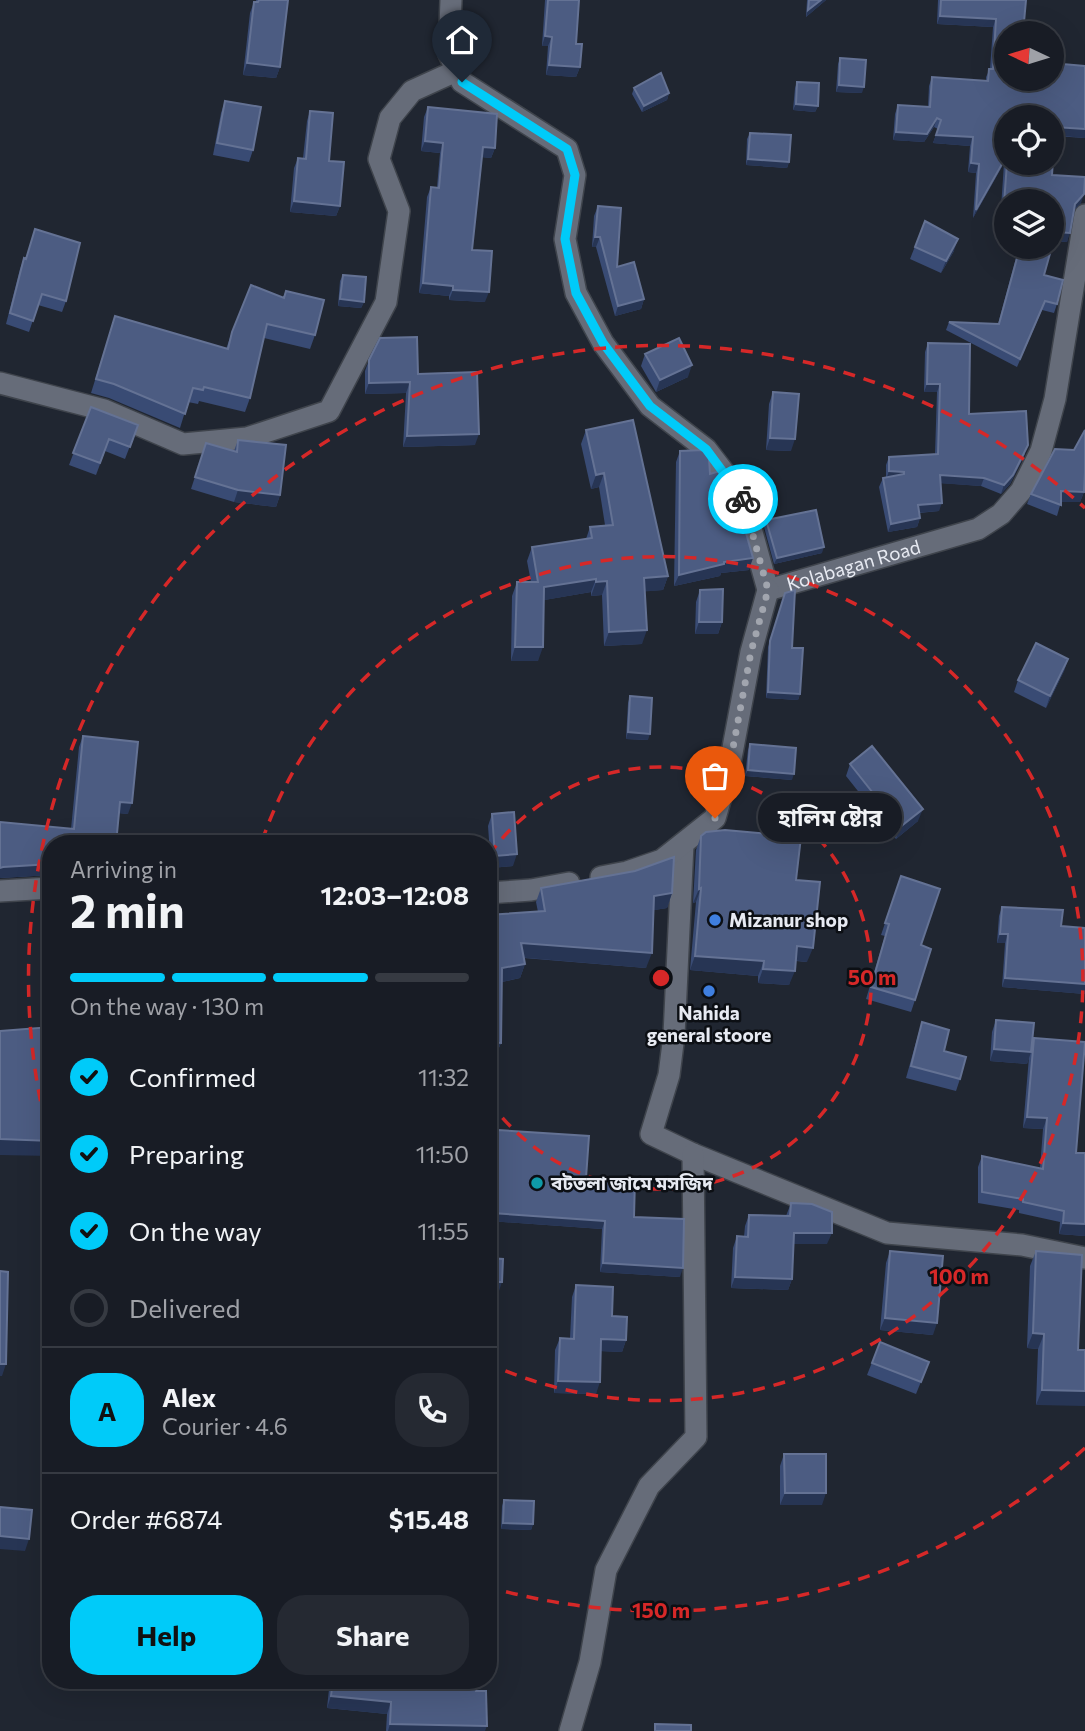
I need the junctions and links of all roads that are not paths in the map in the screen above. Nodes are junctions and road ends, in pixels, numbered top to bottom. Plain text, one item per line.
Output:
1 (451, 0) edge
2 (456, 71) junction
3 (1085, 215) edge
4 (0, 383) edge
5 (768, 590) junction
6 (683, 844) junction
7 (42, 889) edge
8 (0, 891) edge
9 (497, 892) edge
10 (693, 1154) junction
11 (1085, 1258) edge
12 (570, 1731) edge

1 - 2 street
2 - 4 street
2 - 5 street, Kolabagan Road
3 - 5 street, Kolabagan Road
5 - 6 street
6 - 9 street
6 - 10 street
7 - 8 street
10 - 11 street
10 - 12 street

